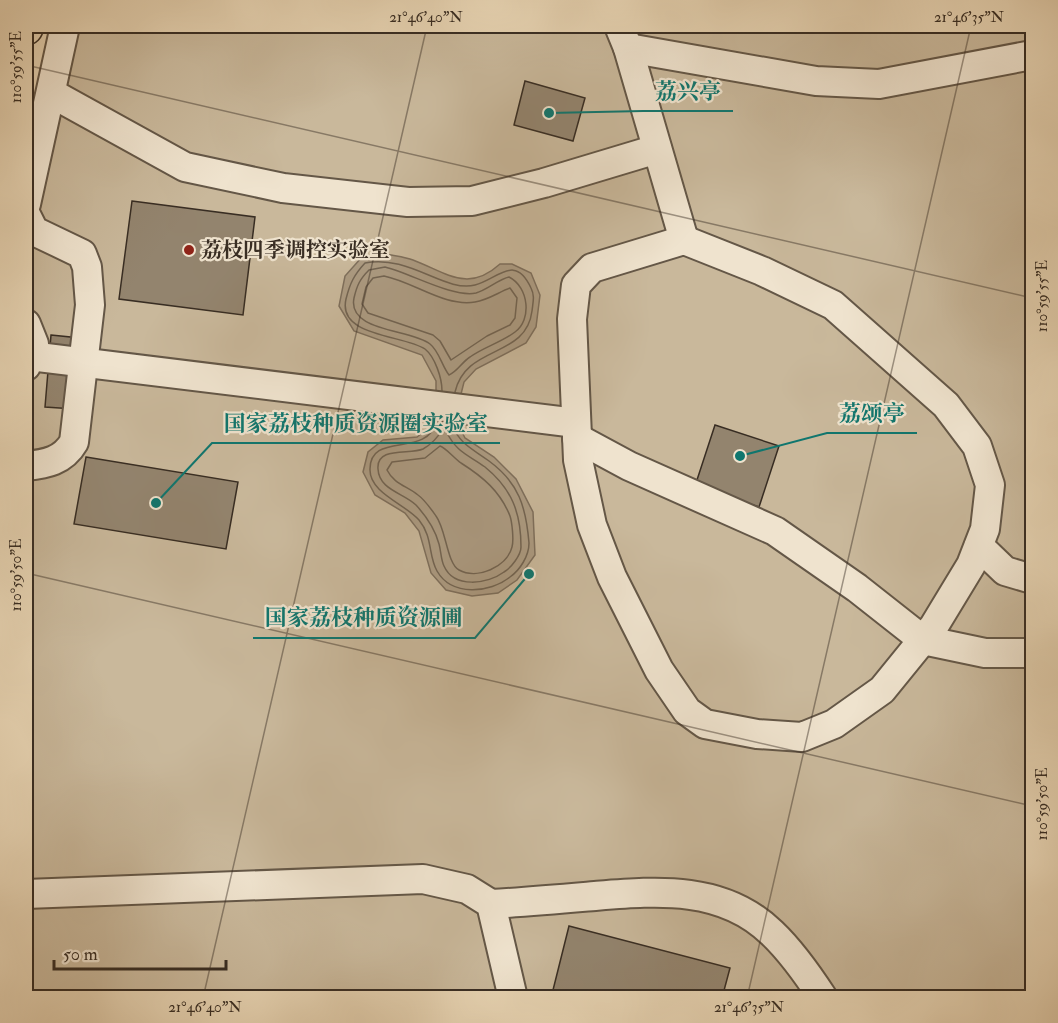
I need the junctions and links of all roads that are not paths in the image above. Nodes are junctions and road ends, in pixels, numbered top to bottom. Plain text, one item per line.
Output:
1 (65, 26) edge
2 (624, 37) edge
3 (1032, 55) edge
4 (51, 93) junction
5 (657, 149) junction
6 (26, 204) edge
7 (26, 215) edge
8 (684, 240) junction
9 (26, 324) edge
10 (28, 361) edge
11 (82, 363) junction
12 (576, 430) junction
13 (26, 466) edge
14 (979, 546) junction
15 (1032, 579) edge
16 (923, 640) junction
17 (1032, 653) edge
18 (26, 894) edge
19 (491, 904) junction
20 (513, 998) edge
21 (823, 998) edge

1 - 4 lane
2 - 3 lane
2 - 5 lane
4 - 5 lane
4 - 6 lane
5 - 8 lane
7 - 11 lane
8 - 12 lane
8 - 14 lane
9 - 10 lane
10 - 11 lane
11 - 12 lane
11 - 13 lane
12 - 16 lane
12 - 16 lane
14 - 15 lane
14 - 16 lane
16 - 17 lane
18 - 19 lane
19 - 20 lane
19 - 21 lane

